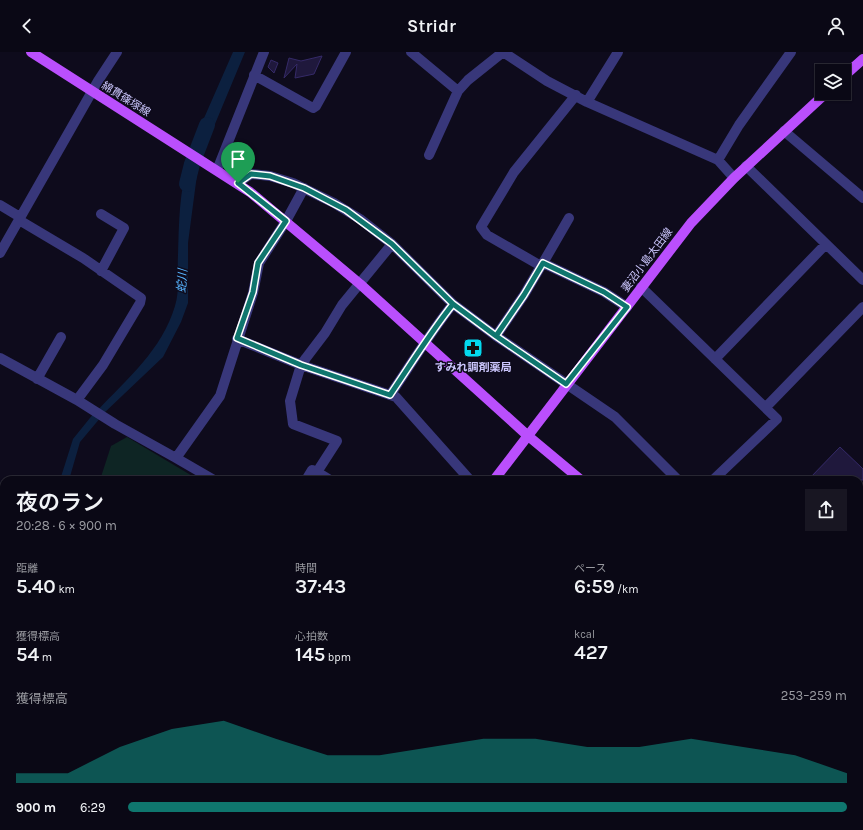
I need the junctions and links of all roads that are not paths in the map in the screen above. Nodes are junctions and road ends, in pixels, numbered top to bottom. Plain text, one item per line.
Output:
1 (31, 52) edge
2 (117, 52) edge
3 (264, 52) edge
4 (346, 52) edge
5 (411, 52) edge
6 (503, 52) edge
7 (618, 52) edge
8 (791, 52) edge
9 (863, 59) edge
10 (851, 70) edge
11 (254, 75) junction
12 (458, 91) junction
13 (93, 92) junction
14 (576, 95) junction
15 (818, 100) edge
16 (587, 102) junction
17 (784, 131) junction
18 (429, 155) dead end
19 (718, 160) junction
20 (746, 166) junction
21 (213, 167) junction
22 (734, 178) junction
23 (238, 183) junction
24 (304, 188) junction
25 (863, 198) edge
26 (0, 205) edge
27 (101, 214) dead end
28 (569, 218) dead end
29 (20, 219) junction
30 (286, 221) junction
31 (392, 244) junction
32 (826, 244) junction
33 (0, 253) edge
34 (542, 265) junction
35 (101, 271) junction
36 (863, 280) edge
37 (360, 284) junction
38 (641, 288) junction
39 (453, 304) junction
40 (627, 307) junction
41 (863, 307) edge
42 (496, 336) junction
43 (61, 337) dead end
44 (237, 338) junction
45 (426, 342) junction
46 (0, 358) edge
47 (715, 359) junction
48 (301, 365) junction
49 (37, 379) junction
50 (566, 384) junction
51 (390, 395) junction
52 (81, 402) junction
53 (766, 407) junction
54 (527, 435) junction
55 (176, 458) junction
56 (315, 471) junction
57 (207, 476) edge
58 (310, 476) edge
59 (323, 476) edge
60 (466, 476) edge
61 (497, 476) edge
62 (576, 476) edge
63 (674, 476) edge
64 (717, 476) edge

1 - 13 main road, 綿貫篠塚線
2 - 13 street
3 - 11 street
4 - 11 street
5 - 12 street
6 - 12 street
6 - 14 street
7 - 16 street
8 - 19 street
9 - 10 main road
11 - 21 street
12 - 18 street
13 - 21 main road, 綿貫篠塚線
13 - 29 street
14 - 16 street
14 - 34 street
15 - 17 main road, 妻沼小島太田線
16 - 19 street
17 - 20 main road, 妻沼小島太田線
17 - 25 street
19 - 22 street
20 - 22 main road, 妻沼小島太田線
20 - 32 street
21 - 23 main road, 綿貫篠塚線
22 - 38 main road, 妻沼小島太田線
23 - 24 street
23 - 30 main road, 綿貫篠塚線
24 - 30 street
24 - 31 street
26 - 29 street
27 - 35 street
28 - 34 street
29 - 33 street
29 - 35 street
30 - 37 main road, 綿貫篠塚線
30 - 44 street
31 - 37 street
31 - 39 street
32 - 36 street
32 - 47 street
34 - 40 street
34 - 42 street
35 - 52 street
37 - 45 main road, 綿貫篠塚線
37 - 48 street
38 - 40 main road, 妻沼小島太田線
38 - 47 street
39 - 42 street
39 - 45 street
40 - 50 main road, 妻沼小島太田線
41 - 53 street
42 - 50 street
43 - 49 street
44 - 48 street
44 - 55 street
45 - 51 street
45 - 54 main road, 綿貫篠塚線
46 - 49 street
47 - 53 street
48 - 51 street
48 - 56 street
49 - 52 street
50 - 54 main road, 妻沼小島太田線
50 - 63 street
51 - 60 street
52 - 55 street
53 - 64 street
54 - 61 main road, 妻沼小島太田線
54 - 62 main road, 綿貫篠塚線
55 - 57 street
56 - 58 street
56 - 59 street

